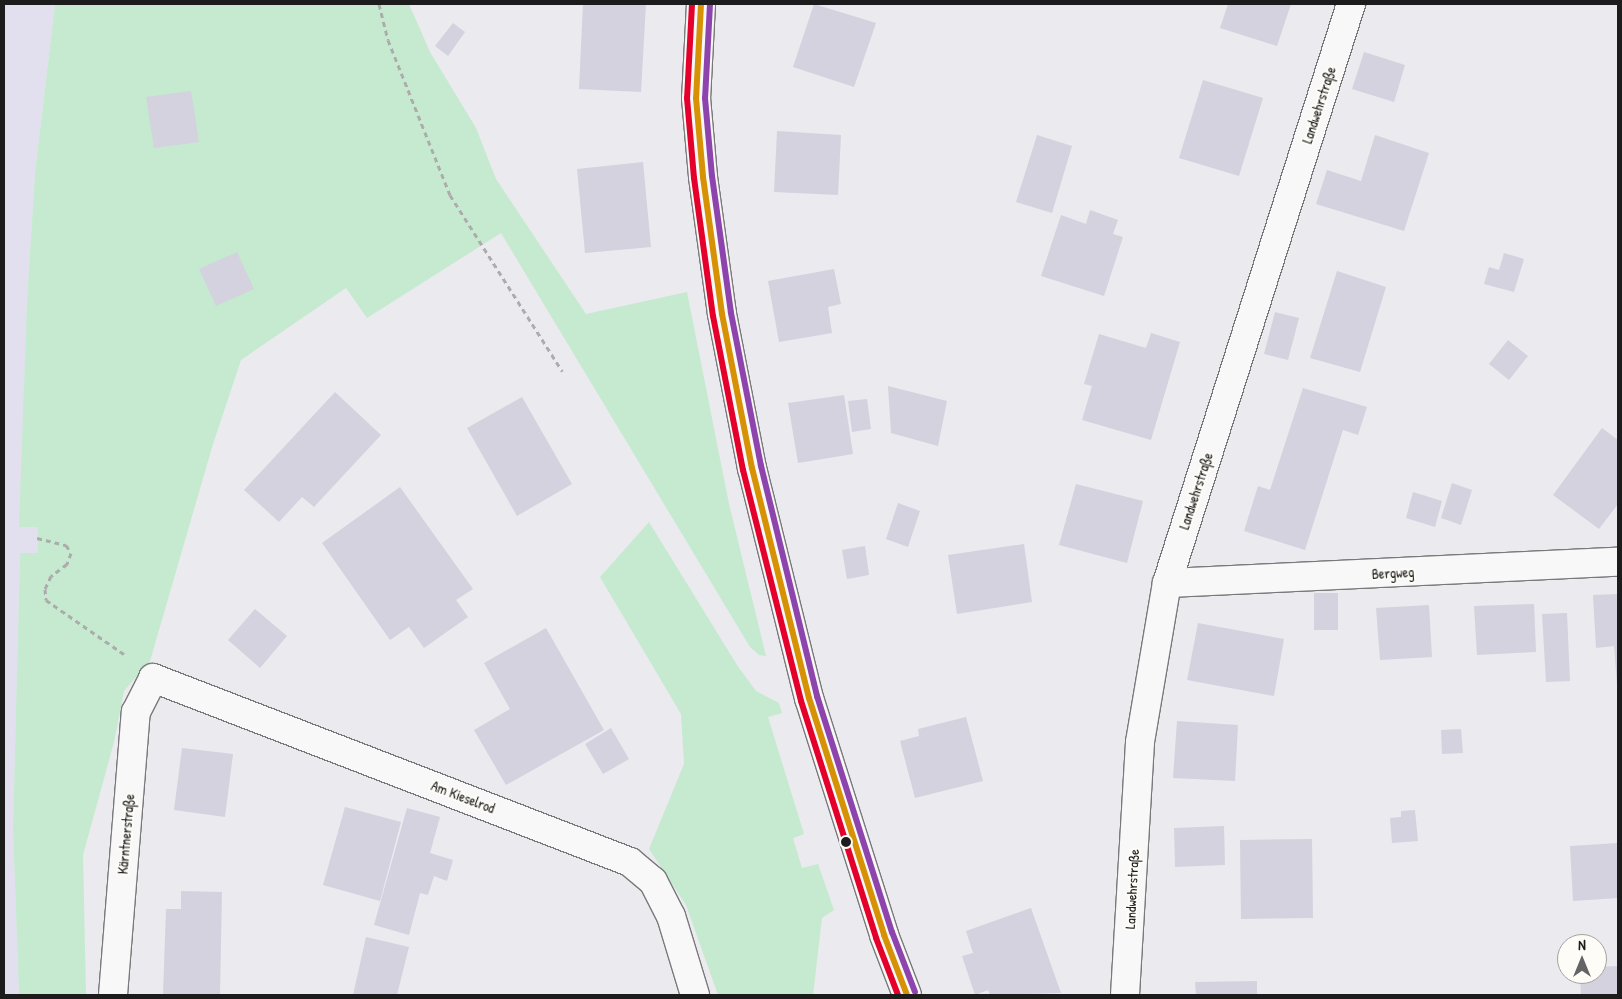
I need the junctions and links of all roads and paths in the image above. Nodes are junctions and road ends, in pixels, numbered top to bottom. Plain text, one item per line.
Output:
1 (379, 4) edge
2 (701, 4) edge
3 (1351, 4) edge
4 (562, 371) dead end
5 (37, 538) dead end
6 (1618, 562) edge
7 (1167, 583) junction
8 (153, 678) junction
9 (113, 995) edge
10 (695, 995) edge
11 (907, 995) edge
12 (1125, 995) edge

1 - 4 path
2 - 11 street
3 - 7 street, Landwehrstraße
5 - 8 path
6 - 7 street, Bergweg
7 - 12 street, Landwehrstraße
8 - 9 street, Kärntnerstraße
8 - 10 street, Am Kieselrod

